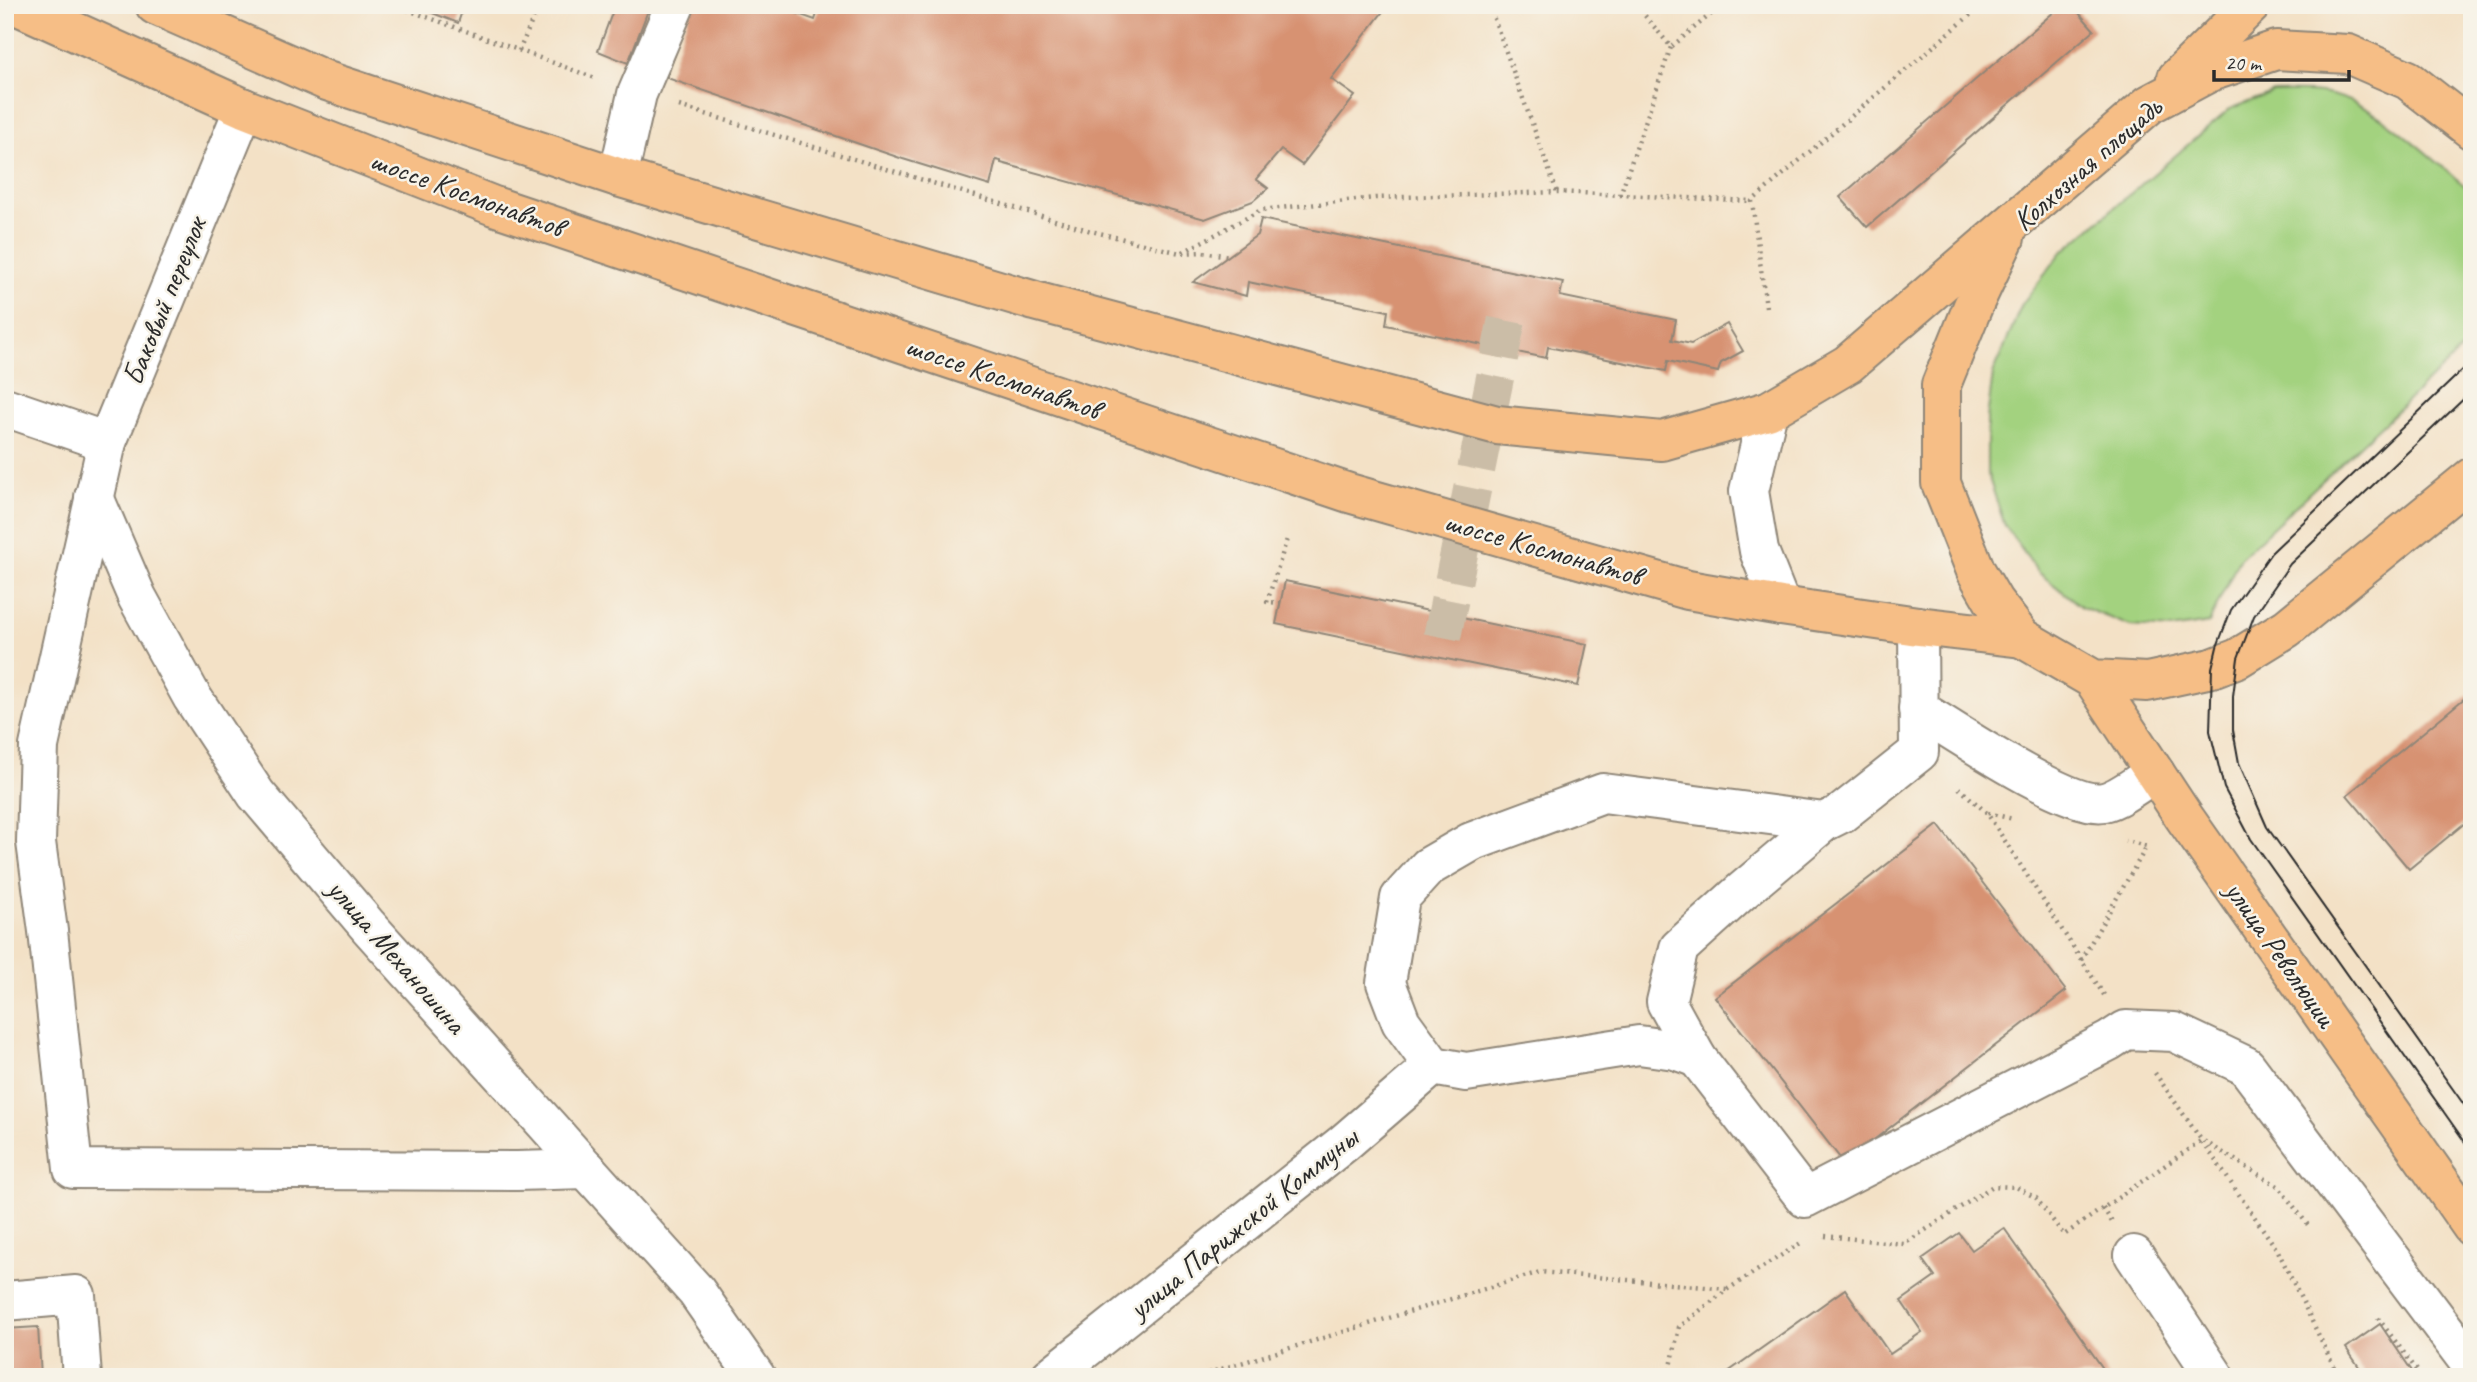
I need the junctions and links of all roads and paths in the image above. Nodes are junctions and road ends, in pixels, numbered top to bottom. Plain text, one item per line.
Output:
1 (16, 5) edge
2 (155, 5) edge
3 (394, 5) edge
4 (539, 5) edge
5 (675, 5) edge
6 (1489, 5) edge
7 (1636, 5) edge
8 (1723, 5) edge
9 (1982, 5) edge
10 (2251, 5) edge
11 (1671, 47) junction
12 (519, 51) junction
13 (637, 94) junction
14 (2150, 104) junction
15 (244, 108) junction
16 (2472, 130) edge
17 (618, 177) junction
18 (1557, 192) junction
19 (1620, 195) junction
20 (1752, 201) junction
21 (2010, 226) junction
22 (1180, 254) junction
23 (1231, 256) dead end
24 (1766, 307) dead end
25 (5, 407) edge
26 (1768, 411) junction
27 (107, 442) junction
28 (2472, 477) edge
29 (94, 497) junction
30 (1287, 540) dead end
31 (1281, 603) dead end
32 (1781, 606) junction
33 (1918, 626) junction
34 (2022, 638) junction
35 (2093, 679) junction
36 (1918, 709) junction
37 (2155, 773) junction
38 (1987, 813) dead end
39 (1838, 814) junction
40 (2013, 818) dead end
41 (2120, 841) dead end
42 (2081, 960) dead end
43 (1697, 1058) junction
44 (1433, 1066) junction
45 (586, 1170) junction
46 (2472, 1227) edge
47 (2313, 1231) dead end
48 (2134, 1255) dead end
49 (1728, 1289) junction
50 (5, 1301) edge
51 (2375, 1314) dead end
52 (2472, 1366) edge
53 (82, 1377) edge
54 (756, 1377) edge
55 (1050, 1377) edge
56 (1195, 1377) edge
57 (1669, 1377) edge
58 (2215, 1377) edge
59 (2421, 1377) edge

1 - 15 main road, шоссе Космонавтов
2 - 17 main road, шоссе Космонавтов
3 - 12 path
4 - 12 path
5 - 13 street
6 - 18 path
7 - 11 path
8 - 11 path
9 - 20 path
10 - 14 main road
11 - 19 path
12 - 13 path
13 - 17 street
13 - 22 path
14 - 16 main road, Колхозная площадь
14 - 21 main road, Колхозная площадь
15 - 27 street, Баковый переулок
15 - 32 main road, шоссе Космонавтов
17 - 26 main road, шоссе Космонавтов
18 - 19 path
18 - 22 path
19 - 20 path
20 - 24 path
21 - 26 main road, шоссе Космонавтов
21 - 34 main road, Колхозная площадь
22 - 23 path
25 - 27 street
26 - 32 street
27 - 29 street, Баковый переулок
28 - 35 main road, Колхозная площадь
29 - 45 street, улица Механошина
29 - 45 street, Баковый переулок
30 - 31 path
32 - 33 main road, шоссе Космонавтов
33 - 34 main road, шоссе Космонавтов
33 - 36 street
34 - 35 main road, Колхозная площадь
35 - 37 main road, улица Революции
36 - 37 street
36 - 39 street
37 - 46 main road, улица Революции
38 - 40 path
39 - 43 street
39 - 44 street
41 - 42 path
43 - 44 street
43 - 52 street
44 - 55 street, улица Парижской Коммуны
45 - 54 street, улица Механошина
47 - 49 path
48 - 58 street
49 - 56 path
49 - 57 path
50 - 53 street
51 - 59 path

